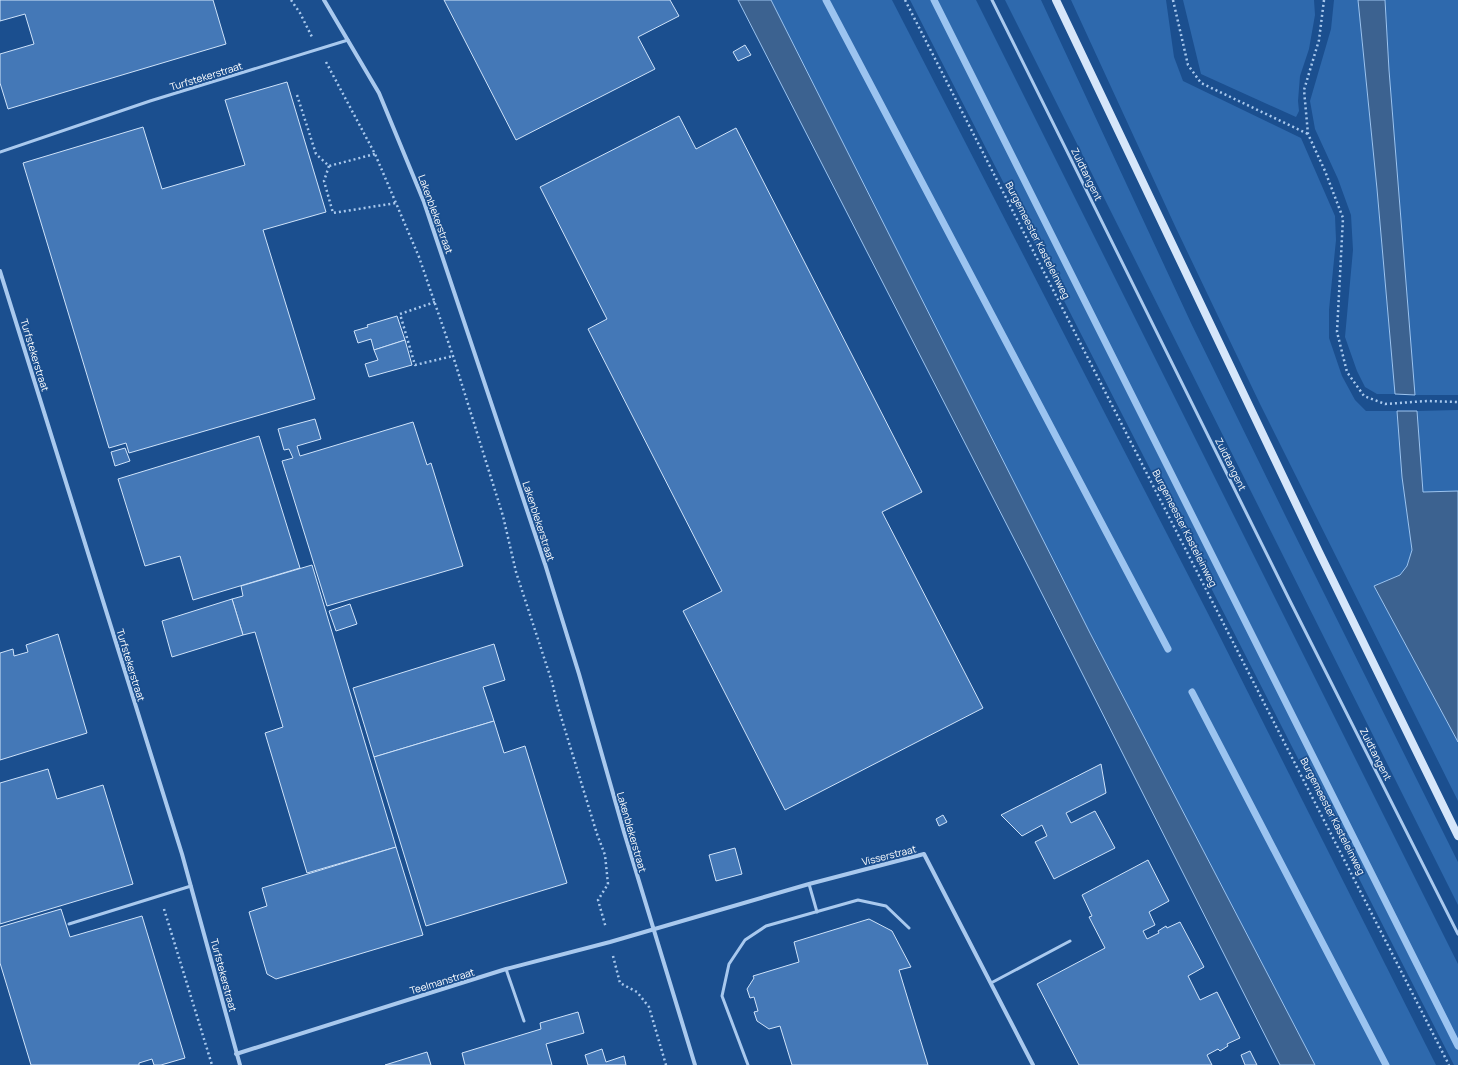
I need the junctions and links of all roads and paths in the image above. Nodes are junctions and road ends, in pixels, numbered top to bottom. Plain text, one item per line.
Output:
1 (291, 0) edge
2 (324, 0) edge
3 (905, 0) edge
4 (992, 0) edge
5 (1056, 0) edge
6 (1173, 0) edge
7 (1324, 0) edge
8 (348, 40) junction
9 (319, 50) junction
10 (297, 95) dead end
11 (1308, 134) junction
12 (0, 152) edge
13 (375, 154) junction
14 (329, 166) junction
15 (396, 203) junction
16 (0, 271) edge
17 (435, 302) junction
18 (453, 356) junction
19 (1458, 402) edge
20 (1458, 836) edge
21 (809, 884) junction
22 (191, 886) junction
23 (163, 906) dead end
24 (817, 912) junction
25 (69, 924) dead end
26 (909, 928) dead end
27 (653, 929) junction
28 (1458, 934) edge
29 (1070, 941) dead end
30 (610, 942) junction
31 (506, 969) junction
32 (991, 983) junction
33 (524, 1021) dead end
34 (236, 1054) junction
35 (212, 1065) edge
36 (240, 1065) edge
37 (666, 1065) edge
38 (695, 1065) edge
39 (748, 1065) edge
40 (1033, 1065) edge
41 (1449, 1065) edge

1 - 9 path
2 - 8 street, Lakenblekerstraat
3 - 41 path, Burgemeester Kasteleinweg
4 - 28 lane, Zuidtangent
5 - 20 main road
6 - 11 path
7 - 11 path
8 - 9 lane, Turfstekerstraat
8 - 27 street, Lakenblekerstraat
9 - 12 lane, Turfstekerstraat
9 - 13 path
10 - 14 path
11 - 19 path
13 - 14 path
13 - 15 path
14 - 15 path
15 - 17 path
16 - 22 street, Turfstekerstraat
17 - 18 path
17 - 18 path
18 - 30 path
21 - 24 lane
21 - 27 street, Visserstraat
21 - 32 street, Visserstraat
22 - 25 lane
22 - 34 street, Turfstekerstraat
23 - 35 path
24 - 26 lane
24 - 39 lane
27 - 30 street, Teelmanstraat
27 - 38 street, Lakenblekerstraat
29 - 32 lane
30 - 31 street, Teelmanstraat
30 - 37 path
31 - 33 lane
31 - 34 street, Teelmanstraat
32 - 40 street, Visserstraat
34 - 36 street, Turfstekerstraat

